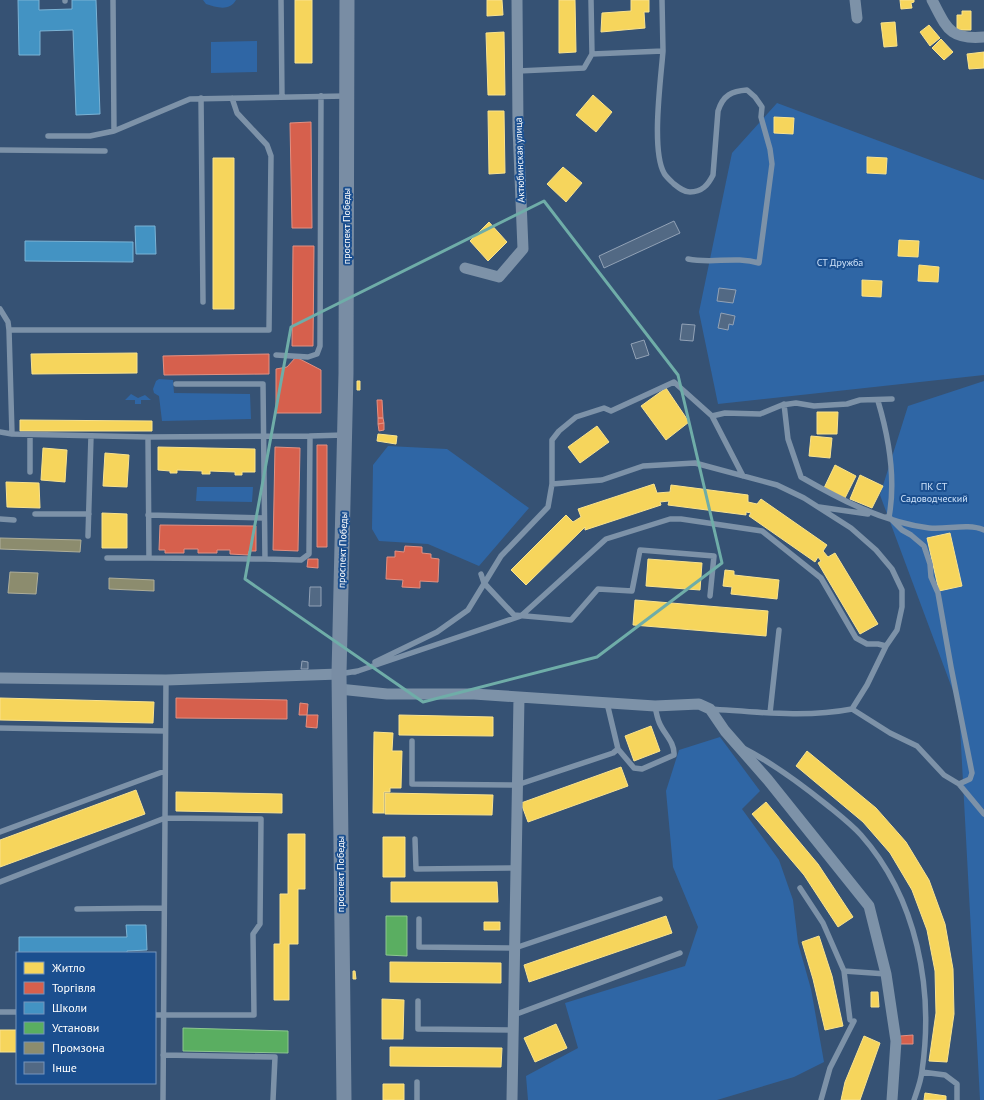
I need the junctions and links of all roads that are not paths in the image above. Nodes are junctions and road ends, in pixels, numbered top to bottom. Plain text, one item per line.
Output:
1 (114, 0) edge
2 (282, 0) edge
3 (347, 0) edge
4 (517, 0) edge
5 (591, 0) edge
6 (662, 0) edge
7 (855, 0) edge
8 (932, 0) edge
9 (858, 18) dead end
10 (984, 37) edge
11 (663, 51) junction
12 (592, 54) junction
13 (518, 71) junction
14 (321, 96) junction
15 (346, 96) junction
16 (282, 97) junction
17 (201, 98) junction
18 (232, 98) junction
19 (114, 130) junction
20 (48, 136) dead end
21 (0, 150) edge
22 (105, 150) dead end
23 (688, 259) dead end
24 (465, 268) dead end
25 (203, 302) dead end
26 (0, 309) edge
27 (9, 330) junction
28 (276, 355) dead end
29 (176, 384) dead end
30 (892, 400) dead end
31 (878, 401) junction
32 (784, 404) junction
33 (712, 416) junction
34 (0, 432) edge
35 (12, 434) junction
36 (30, 435) junction
37 (264, 435) junction
38 (344, 435) junction
39 (91, 436) junction
40 (148, 436) junction
41 (310, 436) junction
42 (30, 472) dead end
43 (743, 476) junction
44 (552, 484) junction
45 (816, 507) junction
46 (35, 514) dead end
47 (89, 514) junction
48 (148, 515) junction
49 (889, 517) junction
50 (264, 518) junction
51 (0, 520) edge
52 (14, 520) dead end
53 (984, 530) edge
54 (88, 536) dead end
55 (107, 558) dead end
56 (149, 558) junction
57 (265, 559) junction
58 (481, 574) dead end
59 (484, 583) junction
60 (710, 596) dead end
61 (521, 616) junction
62 (779, 630) dead end
63 (886, 646) junction
64 (355, 672) junction
65 (339, 674) junction
66 (0, 678) edge
67 (166, 680) junction
68 (339, 689) junction
69 (519, 697) junction
70 (607, 703) junction
71 (655, 706) junction
72 (710, 709) junction
73 (852, 709) junction
74 (770, 713) junction
75 (0, 728) edge
76 (165, 731) junction
77 (412, 741) dead end
78 (737, 745) junction
79 (618, 749) junction
80 (165, 771) junction
81 (959, 784) junction
82 (517, 785) junction
83 (984, 814) edge
84 (165, 818) junction
85 (0, 832) edge
86 (416, 839) dead end
87 (516, 868) junction
88 (0, 882) edge
89 (800, 888) dead end
90 (660, 899) dead end
91 (164, 908) junction
92 (77, 909) dead end
93 (419, 919) dead end
94 (515, 948) junction
95 (680, 953) dead end
96 (844, 971) junction
97 (886, 974) junction
98 (418, 1001) dead end
99 (0, 1012) edge
100 (16, 1012) edge
101 (156, 1015) edge
102 (163, 1015) junction
103 (514, 1015) junction
104 (513, 1030) junction
105 (163, 1055) junction
106 (922, 1072) junction
107 (417, 1082) dead end
108 (163, 1100) edge
109 (273, 1100) edge
110 (344, 1100) edge
111 (417, 1100) edge
112 (512, 1100) edge
113 (821, 1100) edge
114 (892, 1100) edge
115 (914, 1100) edge
116 (957, 1100) edge

1 - 19 lane
2 - 16 lane
3 - 15 street, проспект Победы
4 - 13 street, Актюбинская улица
5 - 12 lane
6 - 11 lane
7 - 9 street
8 - 10 street
11 - 12 lane
11 - 23 lane
12 - 13 lane
13 - 24 street, Актюбинская улица
14 - 15 lane
14 - 16 lane
14 - 28 lane
15 - 38 street, проспект Победы
16 - 18 lane
17 - 18 lane
17 - 19 lane
17 - 25 lane
18 - 27 lane
19 - 20 lane
21 - 22 lane
26 - 27 lane
27 - 35 lane
29 - 37 lane
30 - 31 lane
31 - 32 lane
31 - 49 lane
32 - 33 lane
32 - 49 lane
33 - 43 lane
33 - 44 lane
34 - 35 lane
35 - 36 lane
36 - 39 lane
36 - 42 lane
37 - 40 lane
37 - 41 lane
37 - 50 lane
38 - 41 lane
38 - 65 street, проспект Победы
39 - 40 lane
39 - 47 lane
40 - 48 lane
41 - 57 lane
43 - 44 lane
43 - 45 lane
44 - 59 lane
45 - 49 lane
45 - 63 lane
46 - 47 lane
47 - 54 lane
48 - 50 lane
48 - 56 lane
49 - 53 lane
49 - 81 lane
50 - 57 lane
51 - 52 lane
55 - 56 lane
56 - 57 lane
58 - 59 lane
59 - 61 lane
59 - 64 lane
60 - 61 lane
61 - 63 lane
61 - 64 lane
62 - 74 lane
63 - 73 lane
64 - 65 lane
65 - 67 street
65 - 68 street, проспект Победы
66 - 67 street
67 - 76 lane
68 - 69 street
68 - 110 street, проспект Победы
69 - 70 street
69 - 82 street
70 - 71 street
70 - 79 lane
71 - 72 street
71 - 79 lane
72 - 74 lane
72 - 78 street
73 - 74 lane
73 - 81 lane
75 - 76 lane
76 - 80 lane
77 - 82 lane
78 - 97 street
78 - 106 lane
79 - 82 lane
80 - 84 lane
80 - 85 lane
81 - 83 lane
82 - 87 street
84 - 88 lane
84 - 91 lane
84 - 102 lane
86 - 87 lane
87 - 94 street
89 - 96 lane
90 - 94 lane
91 - 92 lane
91 - 102 lane
93 - 94 lane
94 - 103 street
95 - 103 lane
96 - 97 lane
96 - 113 lane
97 - 114 street
98 - 104 lane
99 - 100 lane
101 - 102 lane
102 - 105 lane
103 - 104 street
104 - 112 street
105 - 108 lane
105 - 109 lane
106 - 115 lane
106 - 116 lane
107 - 111 lane

